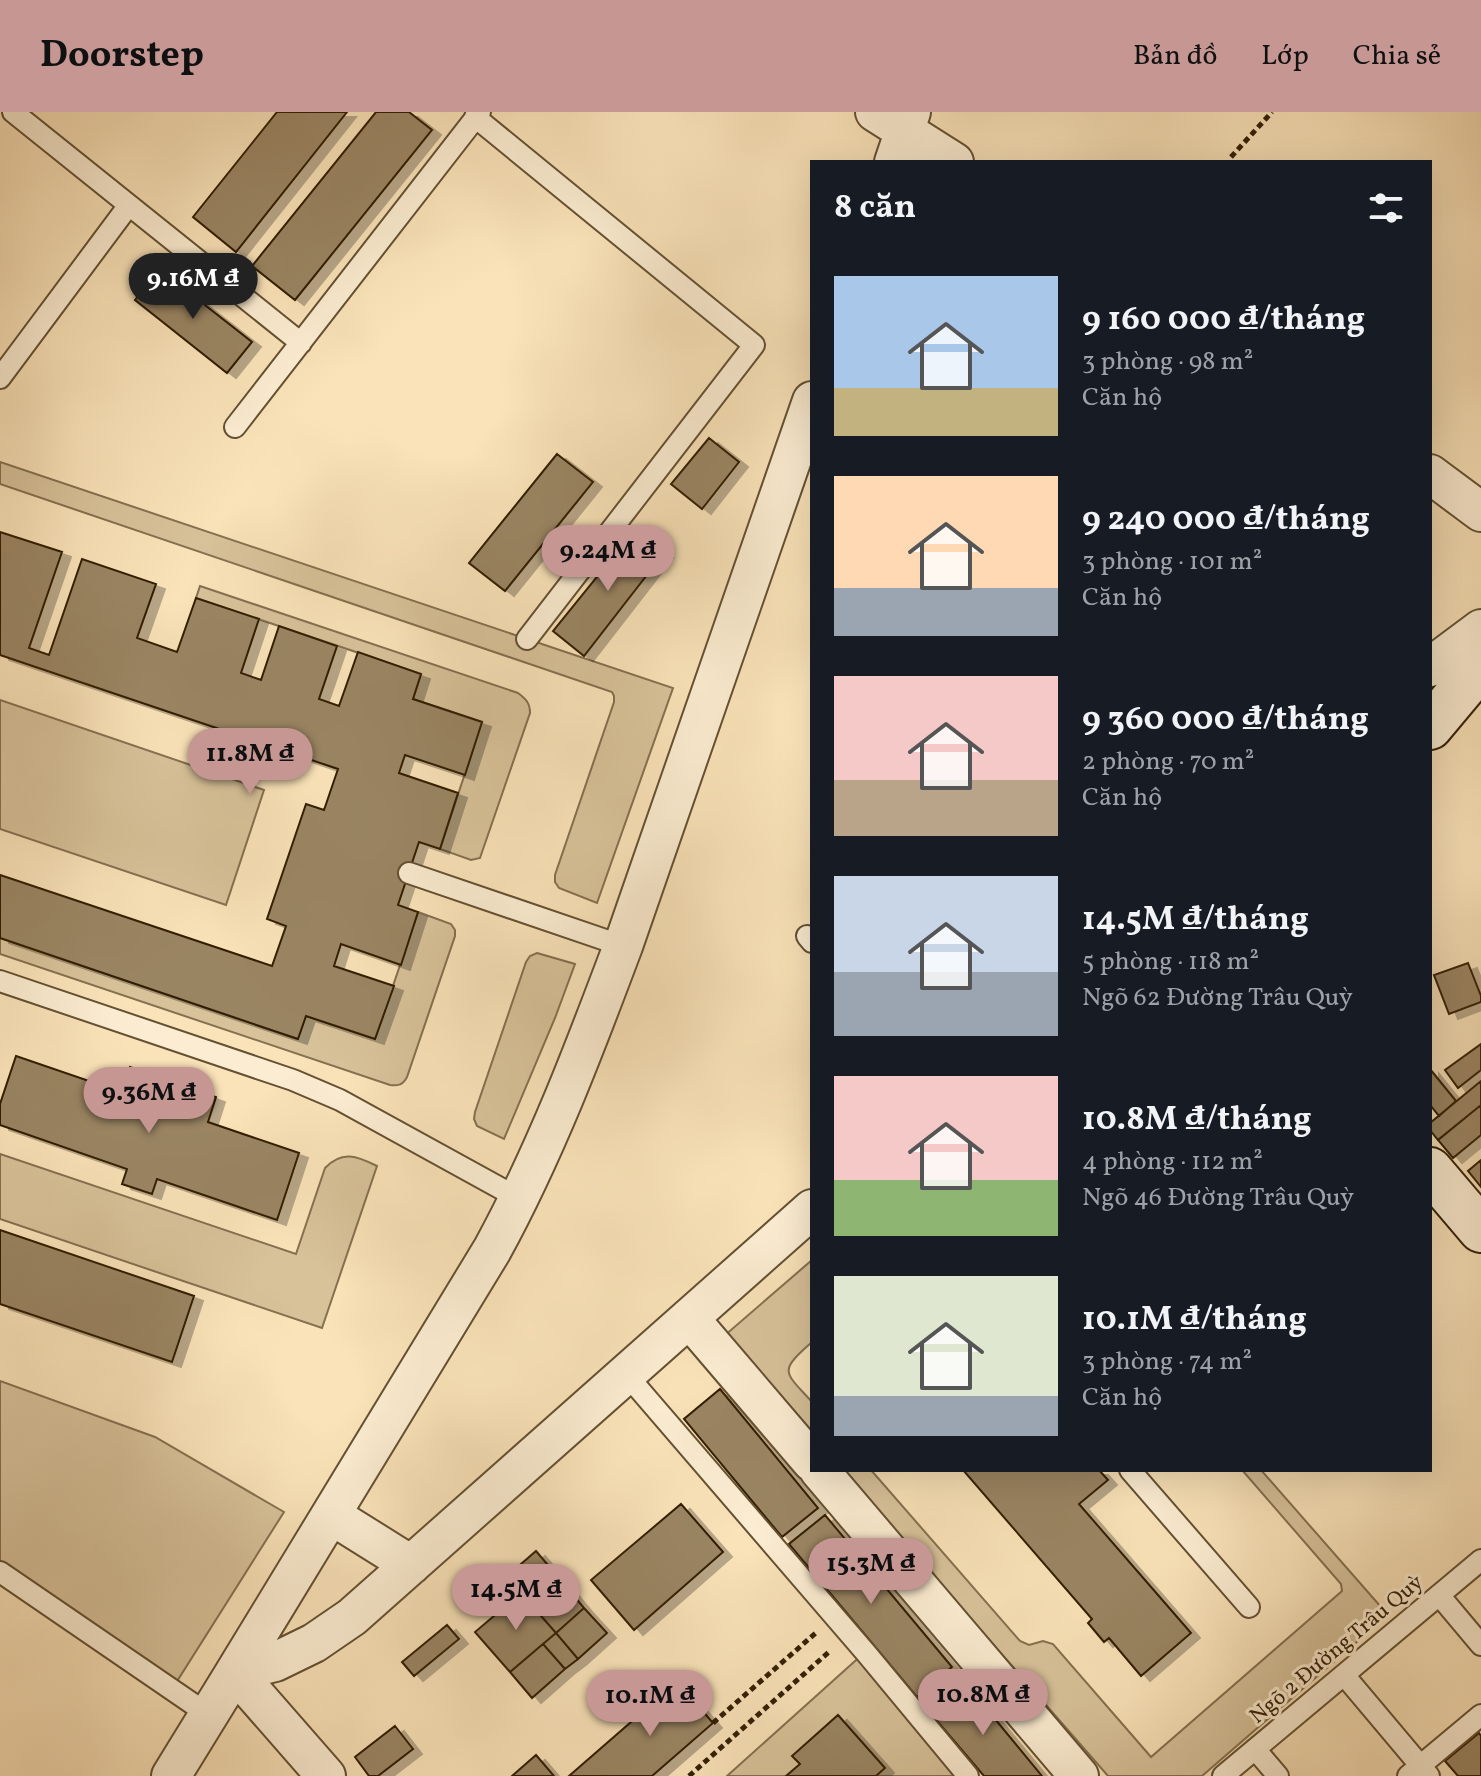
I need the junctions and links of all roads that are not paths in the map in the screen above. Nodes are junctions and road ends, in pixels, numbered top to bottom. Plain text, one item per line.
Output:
1 (13, 112) edge
2 (478, 115) edge
3 (896, 129) edge
4 (950, 160) edge
5 (129, 205) junction
6 (301, 343) junction
7 (0, 378) edge
8 (810, 407) edge
9 (235, 427) dead end
10 (1432, 475) edge
11 (1481, 512) edge
12 (1481, 629) edge
13 (527, 639) dead end
14 (1432, 666) edge
15 (1481, 666) edge
16 (1432, 725) edge
17 (409, 873) dead end
18 (623, 946) junction
19 (0, 981) edge
20 (1432, 1172) edge
21 (520, 1199) junction
22 (810, 1211) edge
23 (1481, 1230) edge
24 (689, 1318) junction
25 (626, 1374) junction
26 (810, 1460) edge
27 (821, 1472) edge
28 (1132, 1472) edge
29 (331, 1515) junction
30 (1481, 1560) edge
31 (411, 1565) junction
32 (0, 1572) edge
33 (1439, 1595) junction
34 (1249, 1607) dead end
35 (1481, 1645) edge
36 (235, 1672) junction
37 (1344, 1675) junction
38 (209, 1715) junction
39 (1481, 1715) edge
40 (1255, 1749) junction
41 (1419, 1773) edge
42 (171, 1776) edge
43 (326, 1776) edge
44 (968, 1776) edge
45 (1079, 1776) edge
46 (1223, 1776) edge
47 (1278, 1776) edge

1 - 5 lane
2 - 6 lane
2 - 13 lane
3 - 4 street
5 - 6 lane
5 - 7 lane
6 - 9 lane
8 - 18 street
10 - 11 street
12 - 14 street
15 - 16 street
17 - 18 lane
18 - 21 street
19 - 21 lane
20 - 23 street
21 - 29 street
22 - 24 street
24 - 25 street
24 - 26 street
25 - 31 street
25 - 44 lane
27 - 45 street
28 - 34 lane
29 - 31 street
29 - 36 street
30 - 33 lane, Ngõ 2 Đường Trâu Quỳ
31 - 36 street
32 - 38 lane
33 - 35 lane
33 - 37 lane, Ngõ 2 Đường Trâu Quỳ
36 - 38 street
36 - 43 street
37 - 40 lane, Ngõ 2 Đường Trâu Quỳ
37 - 41 lane
38 - 42 street
39 - 41 lane
40 - 46 lane, Ngõ 2 Đường Trâu Quỳ
40 - 47 lane

